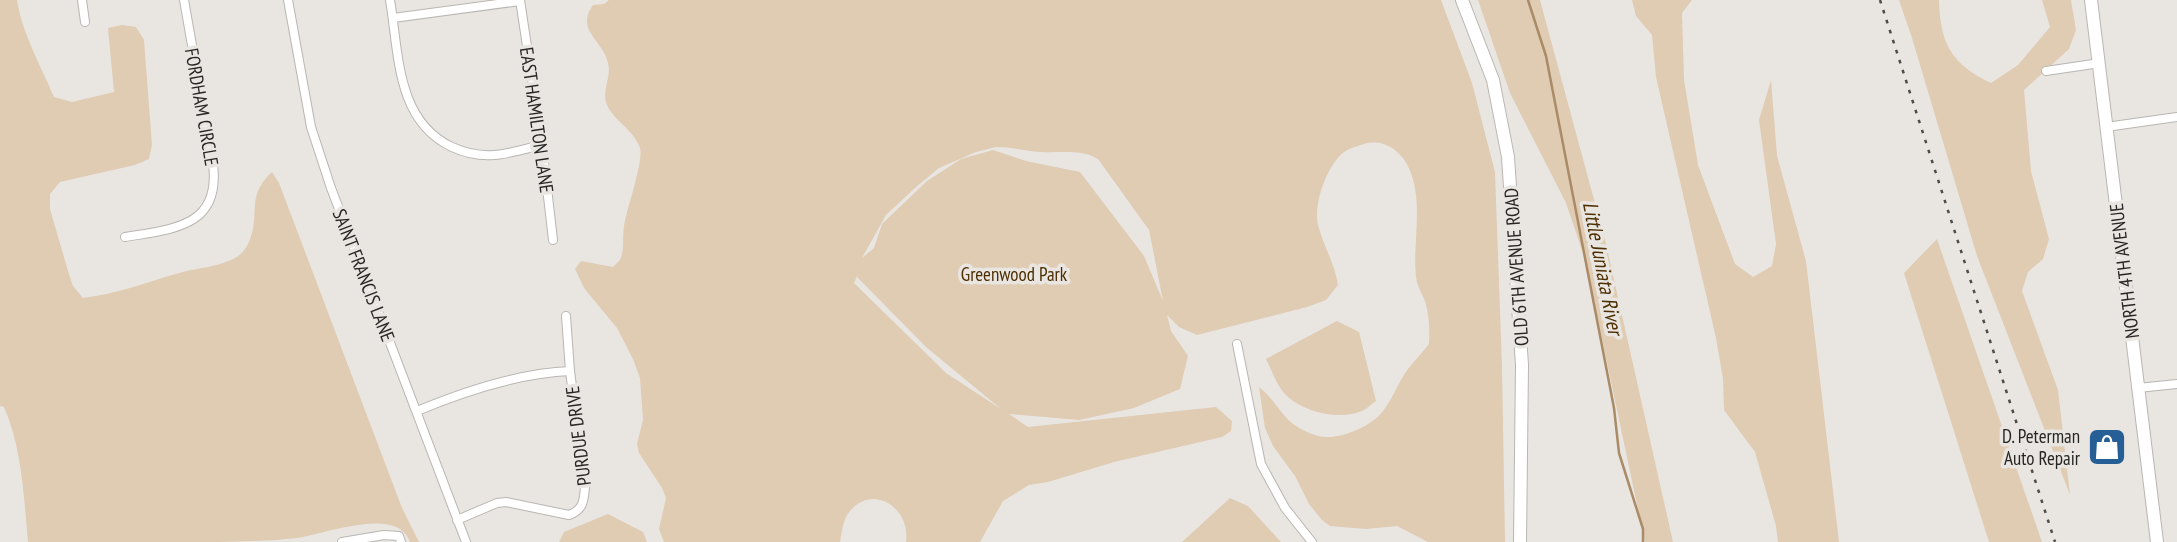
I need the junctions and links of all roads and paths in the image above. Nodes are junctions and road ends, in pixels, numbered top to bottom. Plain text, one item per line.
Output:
1 (82, 0) edge
2 (184, 0) edge
3 (288, 0) edge
4 (390, 0) edge
5 (520, 0) edge
6 (1462, 0) edge
7 (2091, 0) edge
8 (393, 18) junction
9 (85, 22) dead end
10 (2100, 63) junction
11 (2046, 71) dead end
12 (2177, 117) edge
13 (2106, 127) junction
14 (542, 145) junction
15 (125, 237) dead end
16 (553, 240) dead end
17 (566, 316) dead end
18 (1237, 344) dead end
19 (570, 371) junction
20 (2177, 384) edge
21 (2138, 388) junction
22 (417, 411) junction
23 (457, 520) junction
24 (400, 539) edge
25 (342, 542) edge
26 (466, 542) edge
27 (1312, 542) edge
28 (1520, 542) edge
29 (2157, 542) edge

1 - 9 street
2 - 15 street, FORDHAM CIRCLE
3 - 22 street, SAINT FRANCIS LANE
4 - 8 street
5 - 8 street
5 - 14 street, EAST HAMILTON LANE
6 - 28 main road, OLD 6TH AVENUE ROAD
7 - 10 main road, NORTH 4TH AVENUE
8 - 14 street
10 - 11 street
10 - 13 main road, NORTH 4TH AVENUE
12 - 13 street
13 - 21 main road, NORTH 4TH AVENUE
14 - 16 street, EAST HAMILTON LANE
17 - 19 street, PURDUE DRIVE
18 - 27 street
19 - 22 street
19 - 23 street, PURDUE DRIVE
20 - 21 street
21 - 29 main road, NORTH 4TH AVENUE
22 - 23 street, SAINT FRANCIS LANE
23 - 26 street, SAINT FRANCIS LANE
24 - 25 street

